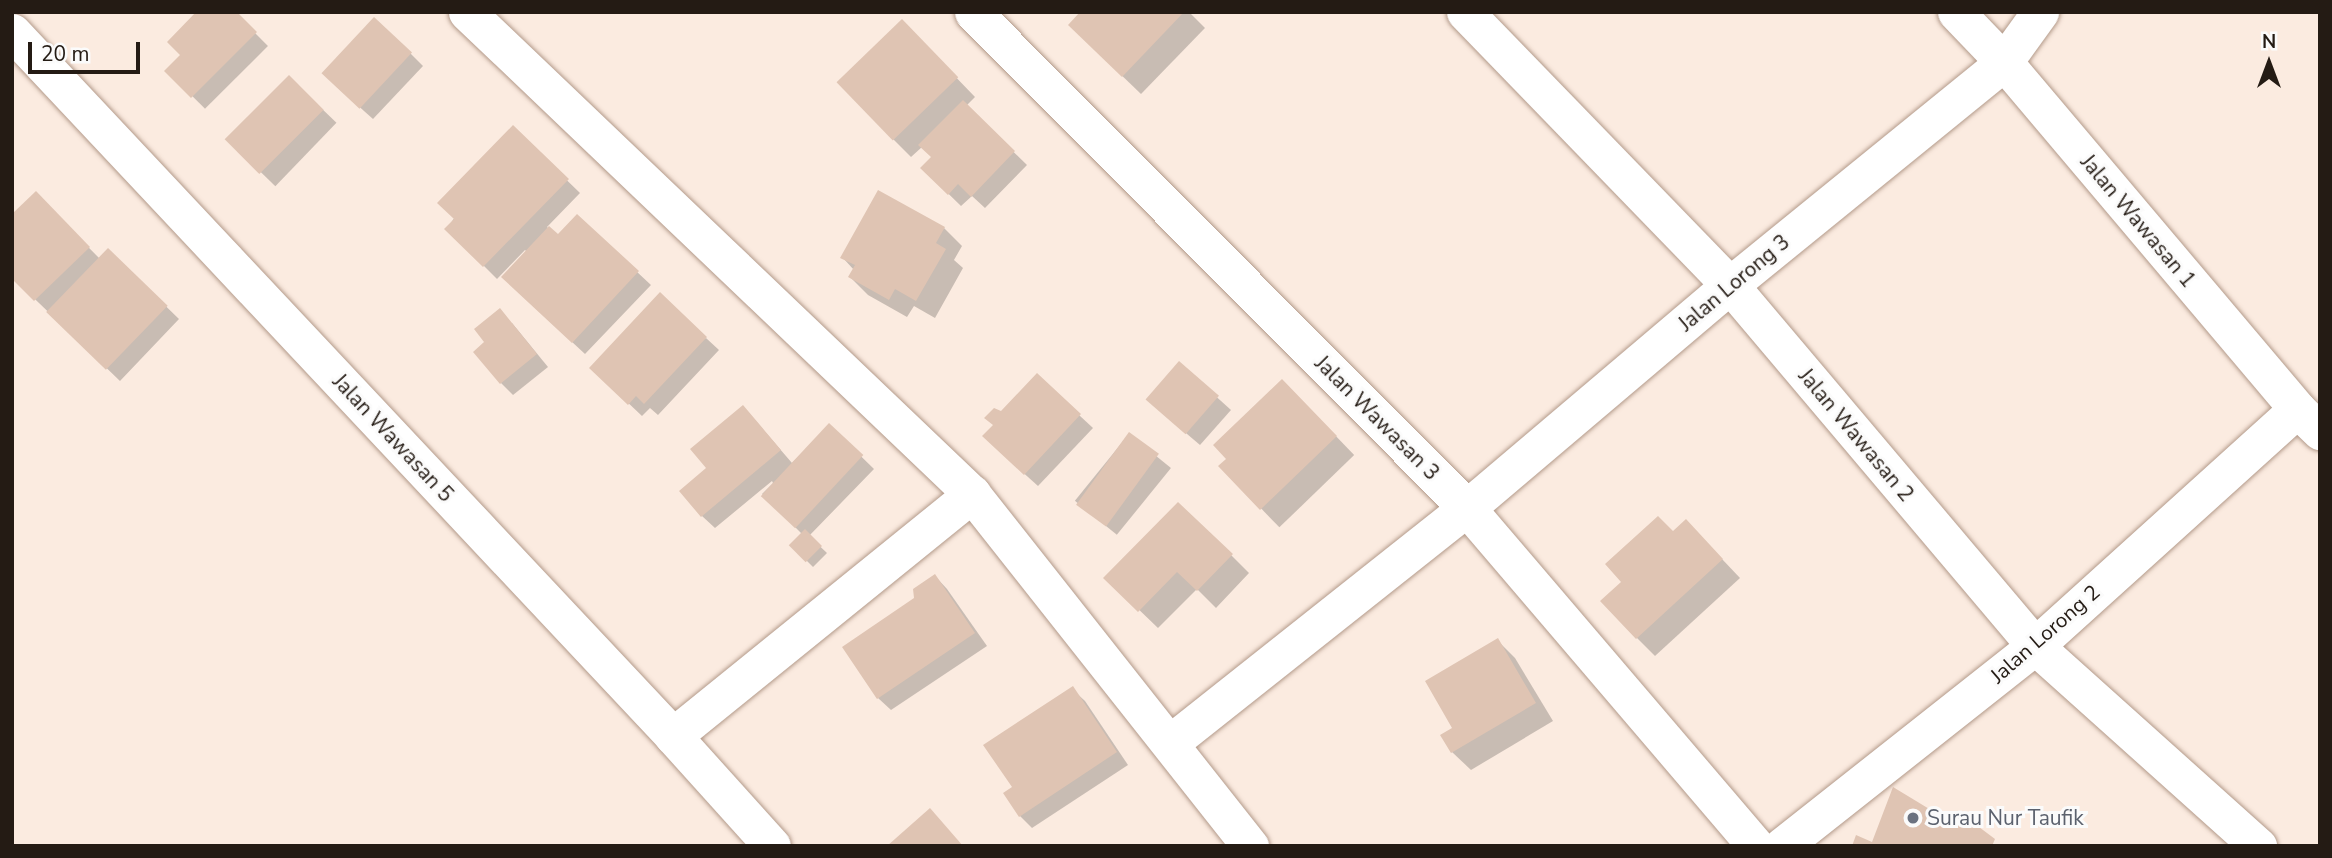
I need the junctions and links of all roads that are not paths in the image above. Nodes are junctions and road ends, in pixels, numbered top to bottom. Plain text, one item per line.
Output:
1 (467, 12) edge
2 (973, 12) edge
3 (1465, 12) edge
4 (1956, 12) edge
5 (2040, 12) edge
6 (12, 32) edge
7 (2004, 62) junction
8 (1730, 285) junction
9 (2309, 420) edge
10 (972, 494) junction
11 (1467, 508) junction
12 (2035, 646) junction
13 (673, 736) junction
14 (1170, 743) junction
15 (772, 846) edge
16 (1250, 846) edge
17 (1756, 846) edge
18 (1782, 846) edge
19 (2258, 846) edge

1 - 10 street
2 - 11 street, Jalan Wawasan 3
3 - 8 street, Jalan Wawasan 2
4 - 7 street, Jalan Wawasan 1
5 - 7 street, Jalan Lorong 3
6 - 13 street, Jalan Wawasan 5
7 - 8 street, Jalan Lorong 3
7 - 9 street, Jalan Wawasan 1
8 - 11 street, Jalan Lorong 3
8 - 12 street, Jalan Wawasan 2
9 - 12 street, Jalan Lorong 2
10 - 13 street
10 - 14 street
11 - 14 street, Jalan Lorong 3
11 - 17 street, Jalan Wawasan 3
12 - 18 street, Jalan Lorong 2
12 - 19 street, Jalan Wawasan 2
13 - 15 street, Jalan Wawasan 5
14 - 16 street

